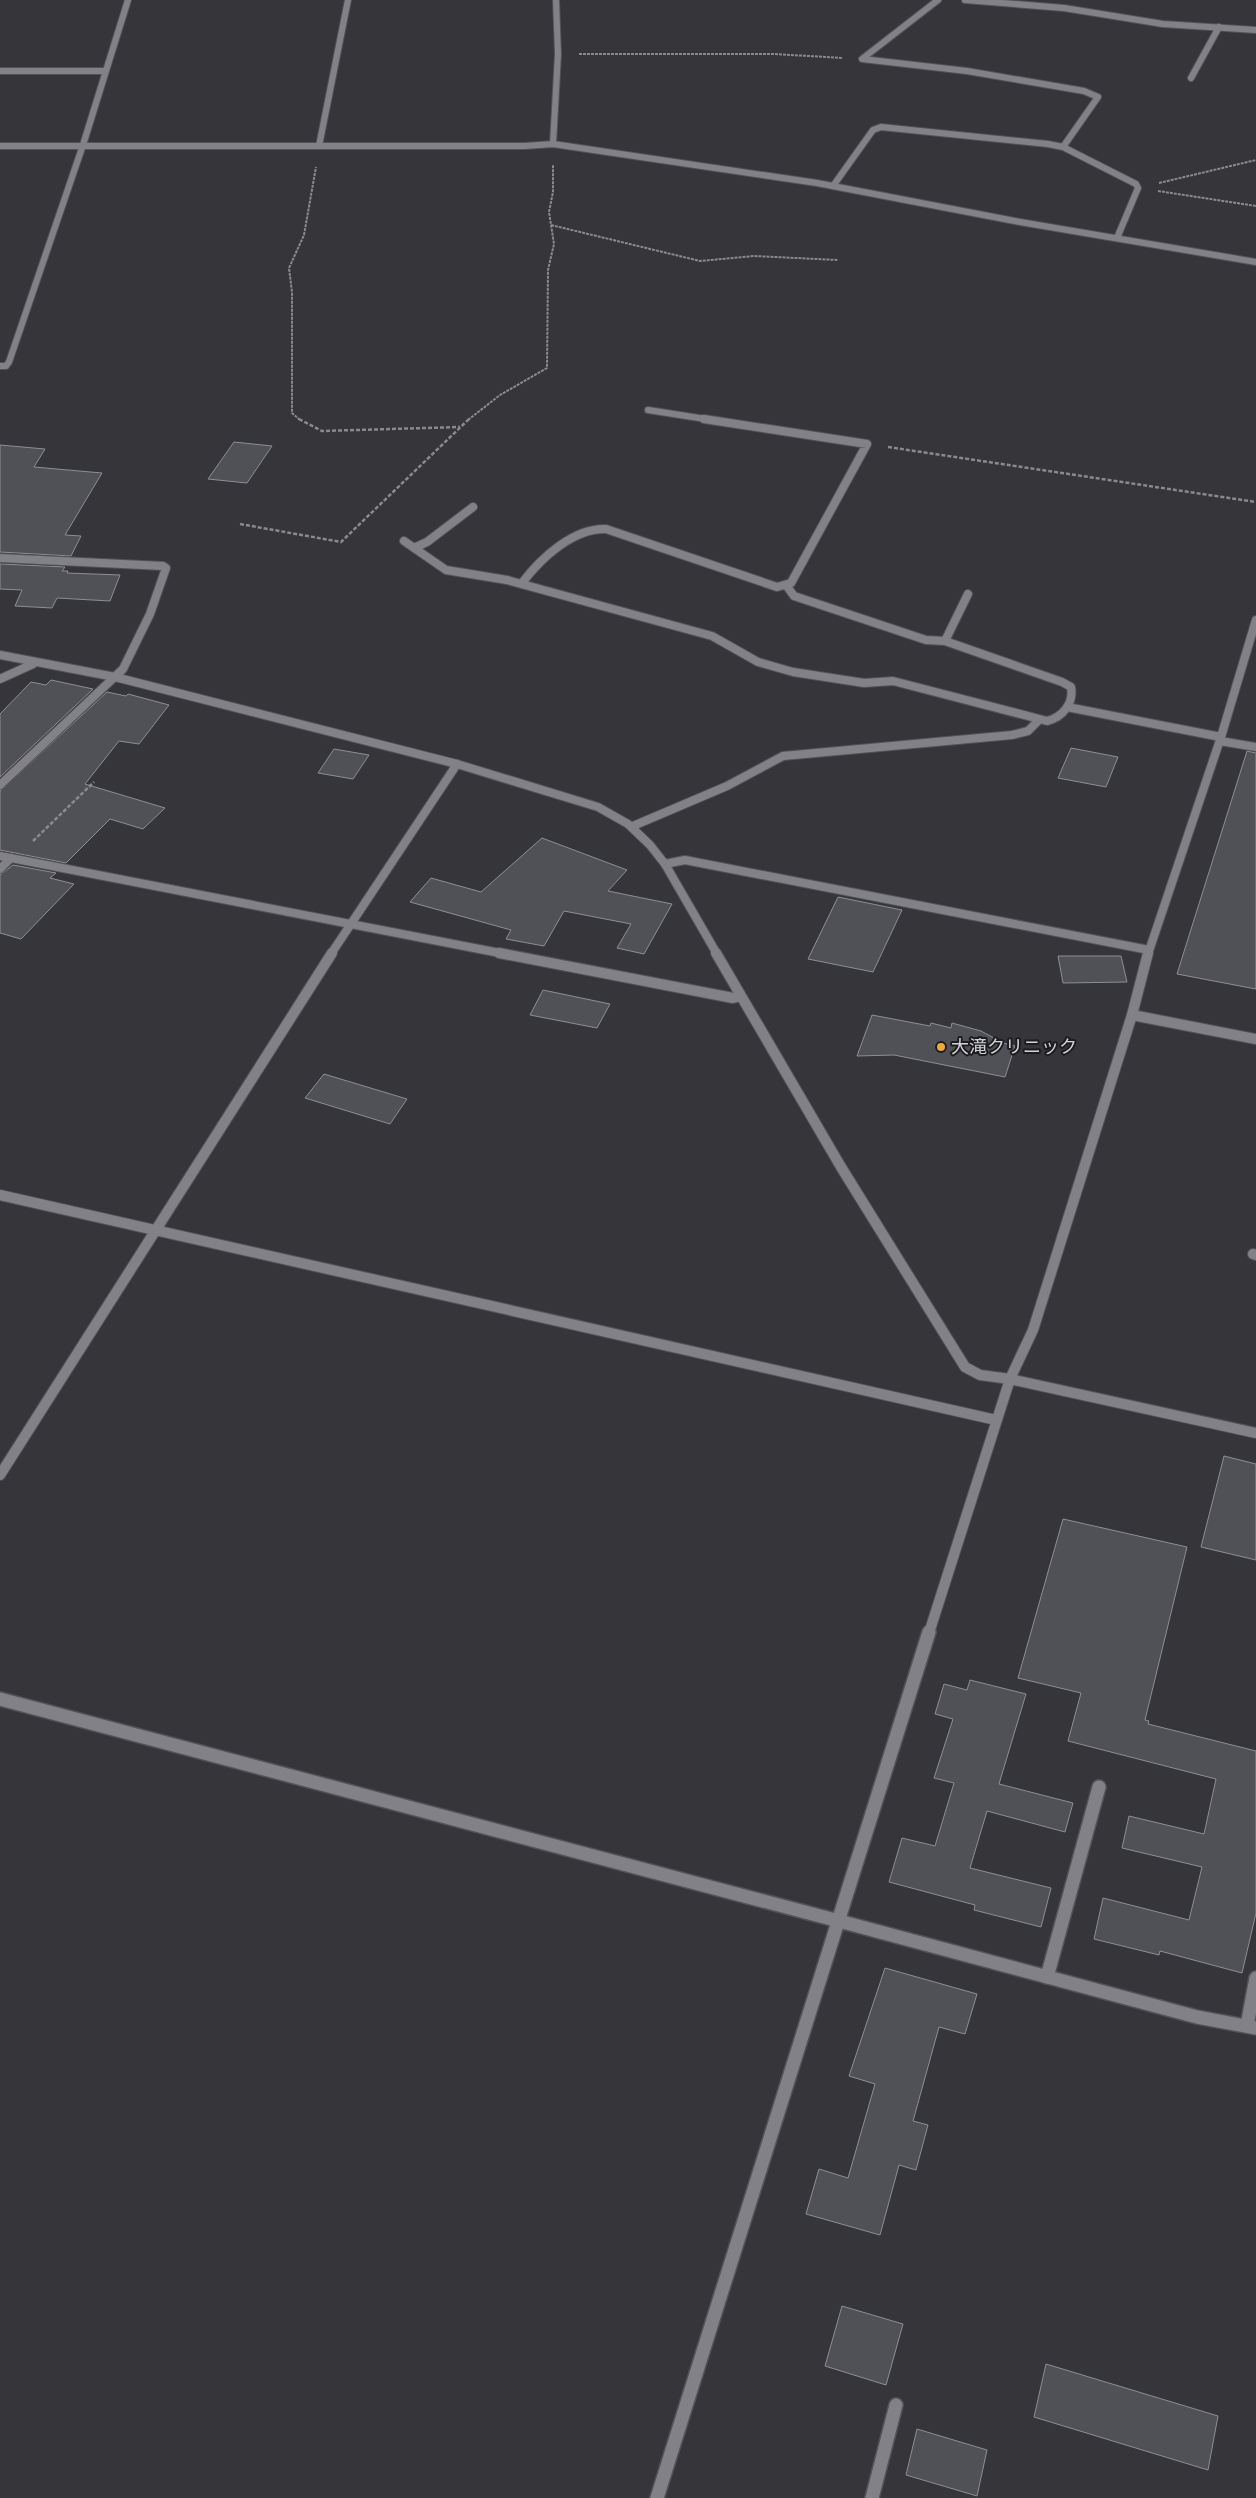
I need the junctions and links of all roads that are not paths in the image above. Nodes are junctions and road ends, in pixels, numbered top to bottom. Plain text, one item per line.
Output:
1 (128, 0) edge
2 (348, 0) edge
3 (556, 0) edge
4 (938, 0) edge
5 (965, 0) edge
6 (1219, 27) junction
7 (1256, 30) edge
8 (0, 71) edge
9 (105, 71) junction
10 (1192, 78) dead end
11 (553, 144) junction
12 (82, 145) junction
13 (0, 146) edge
14 (319, 146) junction
15 (1063, 147) junction
16 (833, 186) junction
17 (1117, 238) junction
18 (1256, 262) edge
19 (0, 366) edge
20 (648, 410) dead end
21 (473, 507) dead end
22 (404, 541) dead end
23 (414, 548) junction
24 (0, 558) edge
25 (522, 583) junction
26 (786, 586) junction
27 (968, 594) dead end
28 (1256, 620) edge
29 (945, 641) junction
30 (0, 655) edge
31 (33, 664) junction
32 (115, 677) junction
33 (0, 679) edge
34 (1067, 707) junction
35 (1038, 720) junction
36 (1221, 739) junction
37 (1256, 747) edge
38 (457, 764) junction
39 (0, 785) edge
40 (633, 826) junction
41 (0, 856) edge
42 (12, 858) junction
43 (665, 864) junction
44 (0, 869) edge
45 (352, 923) junction
46 (1149, 950) junction
47 (741, 996) junction
48 (1132, 1016) junction
49 (1256, 1039) edge
50 (0, 1195) edge
51 (154, 1230) junction
52 (1010, 1379) junction
53 (996, 1420) junction
54 (1256, 1434) edge
55 (0, 1475) edge
56 (0, 1699) edge
57 (1099, 1787) dead end
58 (839, 1921) junction
59 (1047, 1977) junction
60 (1256, 1978) edge
61 (1252, 2027) edge
62 (896, 2405) dead end
63 (657, 2498) edge
64 (872, 2498) edge

1 - 9 street
2 - 14 street
3 - 11 street
4 - 15 street
5 - 6 street
6 - 7 street
6 - 10 street
8 - 9 street
9 - 12 street
11 - 14 street
11 - 16 street
12 - 13 street
12 - 14 street
12 - 19 street
15 - 16 street
15 - 17 street
16 - 17 street
17 - 18 street
20 - 26 street
21 - 23 street
22 - 23 street
23 - 25 street
24 - 32 street
25 - 26 street
25 - 35 street
26 - 29 street
27 - 29 street
28 - 36 street
29 - 34 street
30 - 31 street
31 - 32 street
31 - 33 street
32 - 38 street
32 - 39 street
34 - 35 street
34 - 36 street
35 - 40 street
36 - 37 street
36 - 46 street
38 - 40 street
38 - 45 street
40 - 43 street
41 - 42 street
42 - 44 street
42 - 45 street
43 - 46 street
43 - 47 street
45 - 47 street
45 - 51 street
46 - 48 street
47 - 52 street
48 - 49 street
48 - 52 street
50 - 51 street
51 - 53 street
51 - 55 street
52 - 53 street
52 - 54 street
53 - 58 street
56 - 58 street
57 - 59 street
58 - 59 street
58 - 63 street
59 - 61 street
60 - 61 street
62 - 64 street

